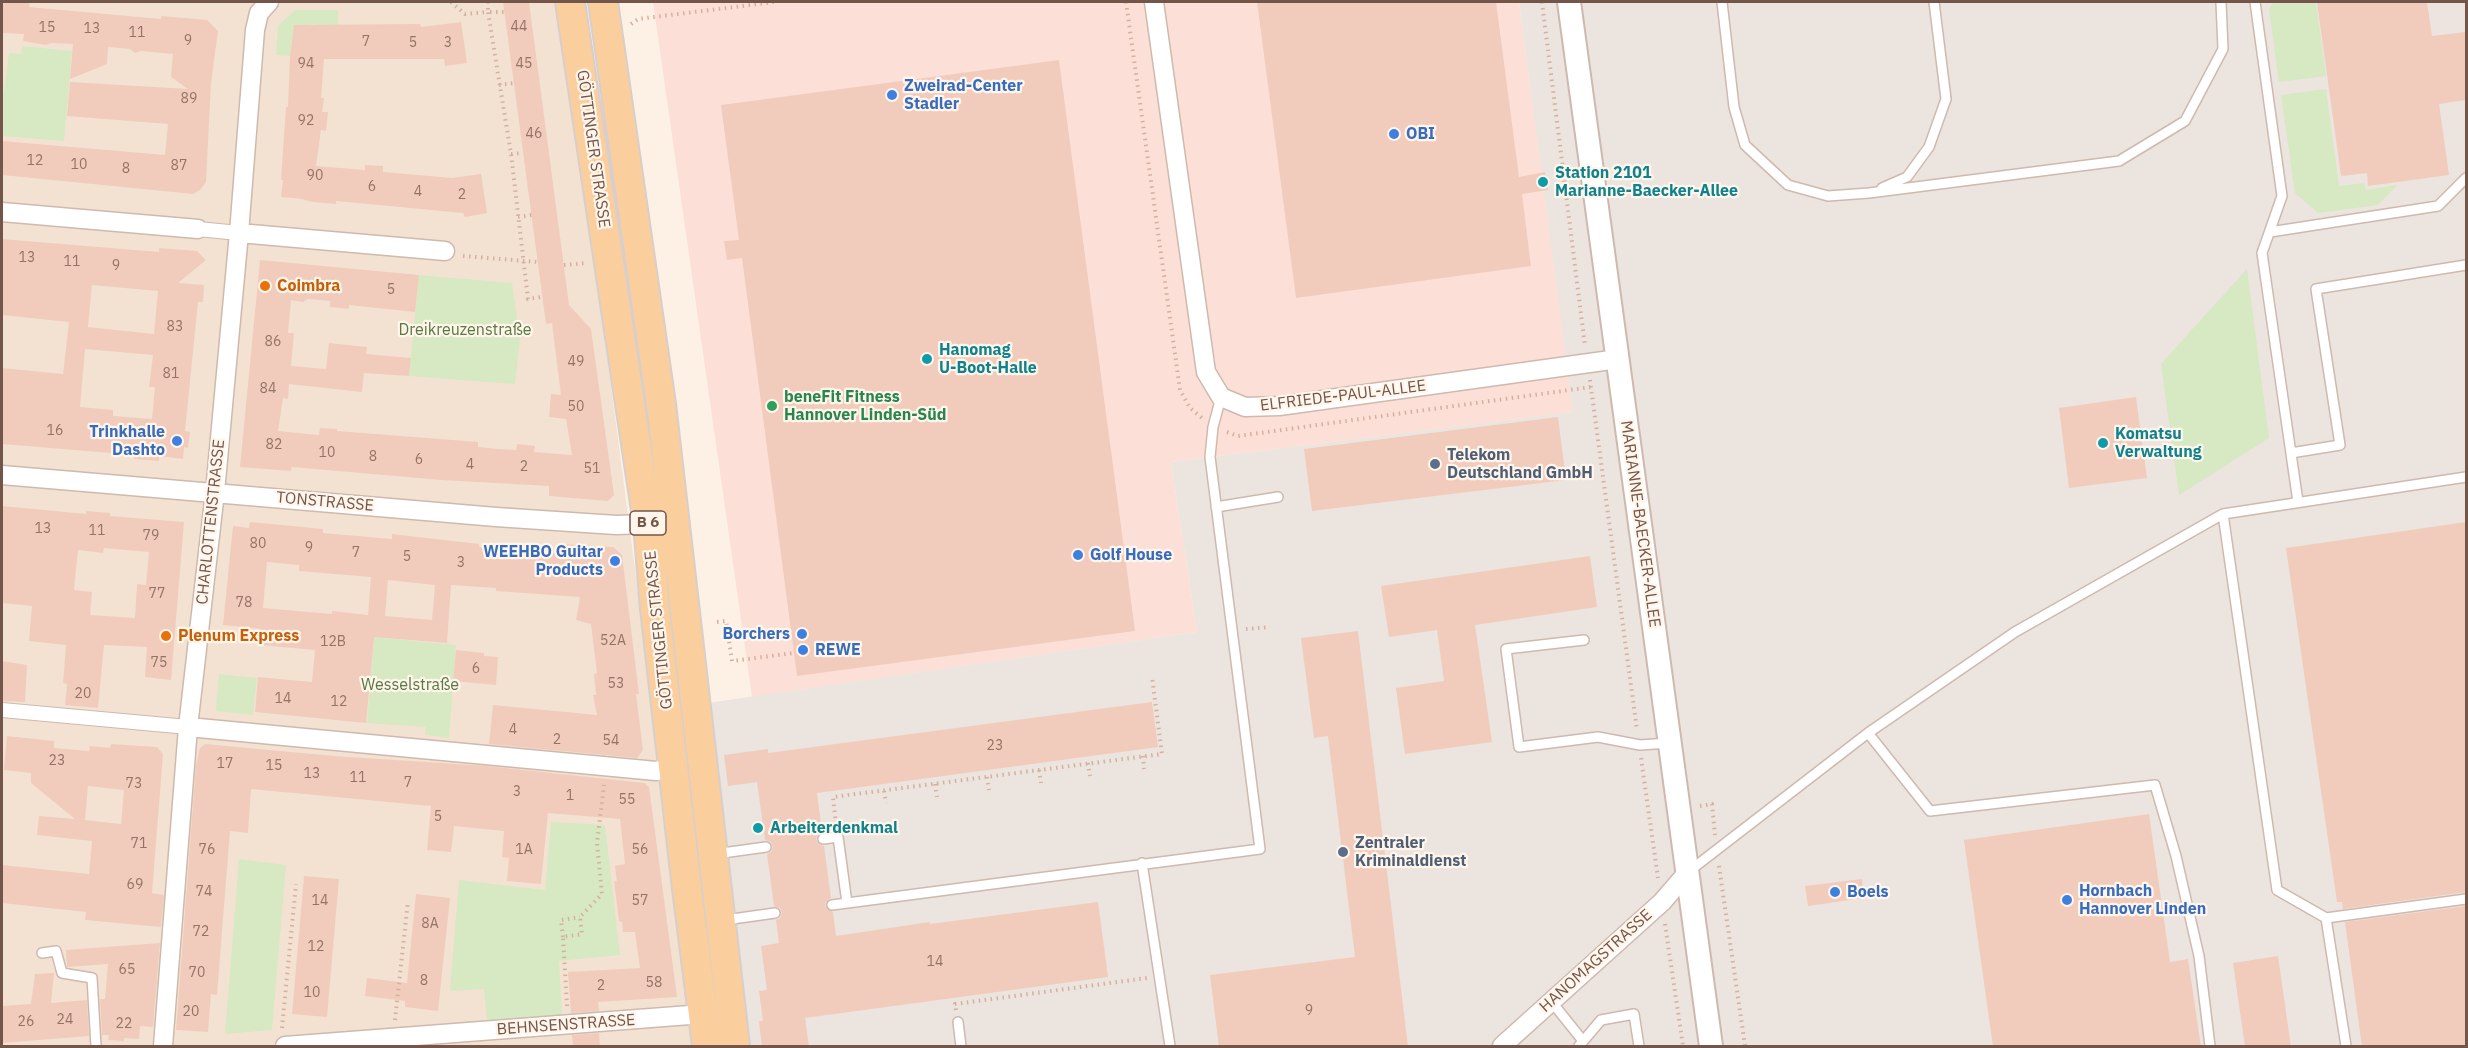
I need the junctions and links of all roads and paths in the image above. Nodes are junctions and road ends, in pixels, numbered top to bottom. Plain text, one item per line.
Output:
1 (269, 2) edge
2 (451, 2) edge
3 (488, 2) edge
4 (570, 2) edge
5 (603, 2) edge
6 (774, 2) edge
7 (1126, 2) edge
8 (1154, 2) edge
9 (1542, 2) edge
10 (1569, 2) edge
11 (1722, 2) edge
12 (1934, 2) edge
13 (2221, 2) edge
14 (2255, 2) edge
15 (488, 12) junction
16 (504, 12) dead end
17 (607, 32) junction
18 (514, 83) dead end
19 (499, 85) junction
20 (523, 153) dead end
21 (510, 154) junction
22 (2466, 178) edge
23 (1869, 193) junction
24 (2, 212) edge
25 (532, 215) dead end
26 (518, 217) junction
27 (198, 229) joint
28 (2270, 232) junction
29 (239, 233) junction
30 (445, 251) joint
31 (523, 260) junction
32 (538, 262) dead end
33 (589, 263) dead end
34 (564, 265) dead end
35 (2466, 265) edge
36 (542, 297) dead end
37 (1618, 359) junction
38 (1588, 363) junction
39 (1591, 387) junction
40 (1221, 397) junction
41 (1213, 427) junction
42 (2291, 453) junction
43 (2, 475) edge
44 (2466, 477) edge
45 (215, 492) junction
46 (1278, 497) dead end
47 (2298, 502) junction
48 (1216, 507) junction
49 (2223, 514) junction
50 (648, 524) junction
51 (717, 622) dead end
52 (1270, 627) dead end
53 (1232, 631) junction
54 (1584, 640) dead end
55 (795, 653) dead end
56 (1152, 677) dead end
57 (2, 710) edge
58 (188, 727) junction
59 (1868, 733) junction
60 (1669, 743) junction
61 (1640, 745) junction
62 (1143, 756) junction
63 (1088, 763) junction
64 (606, 766) junction
65 (674, 768) junction
66 (1144, 769) dead end
67 (1040, 770) junction
68 (1090, 776) dead end
69 (987, 777) junction
70 (1041, 783) dead end
71 (935, 784) junction
72 (884, 790) junction
73 (989, 790) dead end
74 (937, 797) dead end
75 (886, 804) dead end
76 (1712, 804) dead end
77 (838, 837) junction
78 (823, 839) dead end
79 (766, 847) dead end
80 (1717, 851) junction
81 (712, 855) junction
82 (1142, 863) junction
83 (1688, 872) junction
84 (296, 884) dead end
85 (2466, 899) edge
86 (408, 901) dead end
87 (1662, 902) junction
88 (847, 903) junction
89 (832, 905) dead end
90 (775, 913) dead end
91 (580, 917) junction
92 (2326, 918) junction
93 (720, 921) junction
94 (562, 936) junction
95 (42, 953) dead end
96 (1161, 976) junction
97 (1551, 1002) junction
98 (703, 1014) junction
99 (958, 1022) joint
100 (568, 1025) junction
101 (393, 1038) junction
102 (283, 1041) edge
103 (1581, 1044) edge
104 (96, 1047) edge
105 (162, 1047) edge
106 (707, 1047) edge
107 (735, 1047) edge
108 (961, 1047) edge
109 (1170, 1047) edge
110 (1502, 1047) edge
111 (1639, 1047) edge
112 (1683, 1047) edge
113 (1711, 1047) edge
114 (1745, 1047) edge
115 (2210, 1047) edge
116 (2346, 1047) edge

1 - 29 street, CHARLOTTENSTRASSE
2 - 15 path
3 - 15 path
4 - 50 main road, GÖTTINGER STRASSE / B 6
5 - 17 main road, GÖTTINGER STRASSE / B 6
6 - 17 path
7 - 41 path
8 - 40 street
9 - 38 path
10 - 37 street, MARIANNE-BAECKER-ALLEE
11 - 23 lane
12 - 23 lane
13 - 23 lane
14 - 28 lane
15 - 16 path
15 - 19 path
17 - 81 main road, GÖTTINGER STRASSE / B 6
18 - 19 path
19 - 21 path
20 - 21 path
21 - 26 path
22 - 28 lane
24 - 27 street
25 - 26 path
26 - 31 path
27 - 29 street
28 - 42 lane
29 - 30 street
29 - 45 street, CHARLOTTENSTRASSE
30 - 31 path
31 - 32 path
31 - 36 path
33 - 34 path
35 - 42 lane
37 - 38 street, ELFRIEDE-PAUL-ALLEE
37 - 60 street, MARIANNE-BAECKER-ALLEE
38 - 39 path
38 - 40 street, ELFRIEDE-PAUL-ALLEE
39 - 41 path
39 - 61 path
40 - 41 lane
41 - 48 lane
42 - 47 lane
43 - 45 street, TONSTRASSE
44 - 47 lane
45 - 50 street, TONSTRASSE
45 - 58 street, CHARLOTTENSTRASSE
46 - 48 lane
47 - 49 lane
48 - 53 lane
49 - 59 lane
49 - 92 lane
50 - 65 main road, GÖTTINGER STRASSE / B 6
51 - 55 path
52 - 53 path
53 - 82 lane
54 - 61 lane
56 - 62 path
57 - 58 street
58 - 64 street
58 - 105 street, CHARLOTTENSTRASSE
59 - 80 lane
59 - 115 lane
60 - 61 lane
60 - 83 street, MARIANNE-BAECKER-ALLEE
61 - 87 path
62 - 63 path
62 - 66 path
63 - 67 path
63 - 68 path
64 - 65 street
64 - 91 path
65 - 98 main road, GÖTTINGER STRASSE / B 6
67 - 69 path
67 - 70 path
69 - 71 path
69 - 73 path
71 - 72 path
71 - 74 path
72 - 75 path
72 - 77 path
76 - 80 path
77 - 78 lane
77 - 88 lane
79 - 81 lane
80 - 83 lane
80 - 114 path
81 - 93 main road, GÖTTINGER STRASSE / B 6
82 - 88 lane
82 - 96 lane
83 - 87 street, HANOMAGSTRASSE
83 - 113 street, MARIANNE-BAECKER-ALLEE
84 - 102 path
85 - 92 lane
86 - 101 path
87 - 97 street, HANOMAGSTRASSE
87 - 112 path
88 - 89 lane
90 - 93 lane
91 - 94 path
91 - 94 path
92 - 116 lane
93 - 107 main road, GÖTTINGER STRASSE / B 6
94 - 100 path
95 - 104 lane
96 - 99 path
96 - 109 lane
97 - 103 lane
97 - 110 street, HANOMAGSTRASSE
98 - 100 street, BEHNSENSTRASSE
98 - 106 main road, GÖTTINGER STRASSE / B 6
99 - 108 lane
100 - 101 street, BEHNSENSTRASSE
101 - 102 street, BEHNSENSTRASSE
103 - 111 lane

